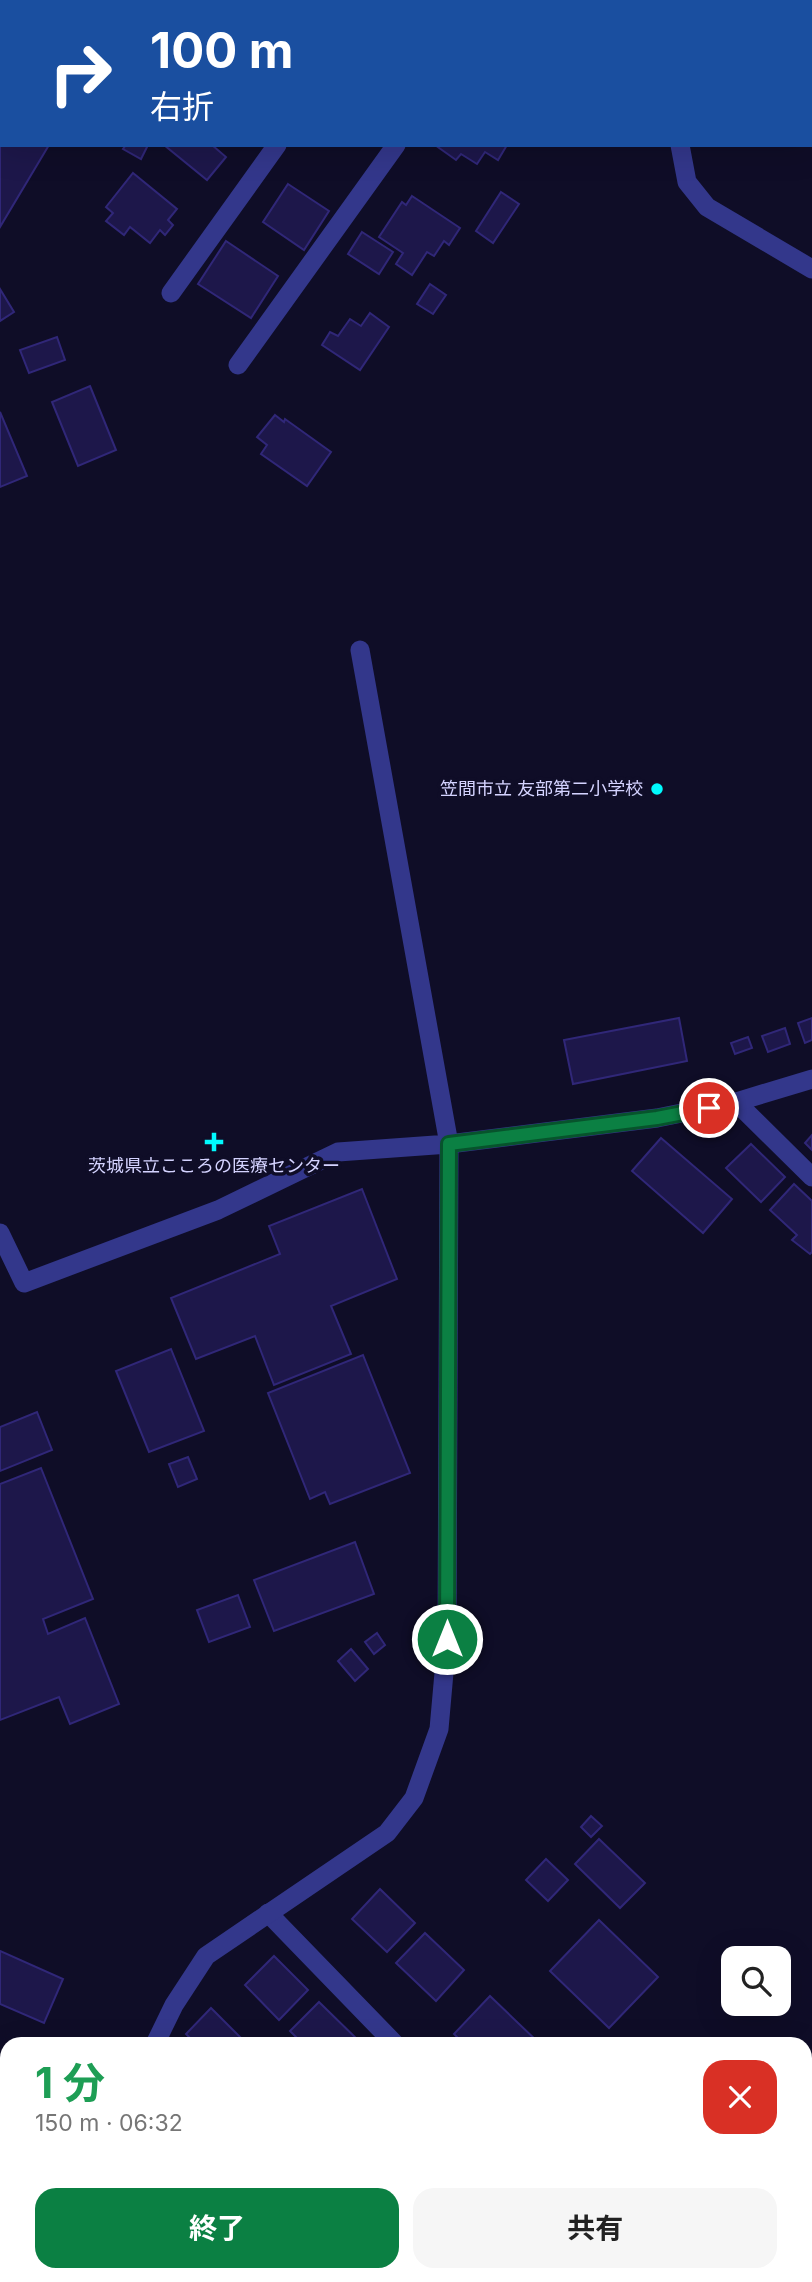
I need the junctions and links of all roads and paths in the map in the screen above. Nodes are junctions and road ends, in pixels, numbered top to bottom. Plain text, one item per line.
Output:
1 (276, 147) edge
2 (395, 147) edge
3 (680, 147) edge
4 (812, 269) edge
5 (171, 293) dead end
6 (238, 365) dead end
7 (360, 650) dead end
8 (812, 1079) edge
9 (736, 1102) junction
10 (449, 1144) junction
11 (812, 1177) edge
12 (0, 1233) edge
13 (268, 1913) junction
14 (158, 2037) edge
15 (388, 2037) edge

1 - 5 street
2 - 6 street
3 - 4 street
7 - 10 street
8 - 9 street
9 - 10 street
9 - 11 street
10 - 12 street
10 - 13 street
13 - 14 street
13 - 15 street

